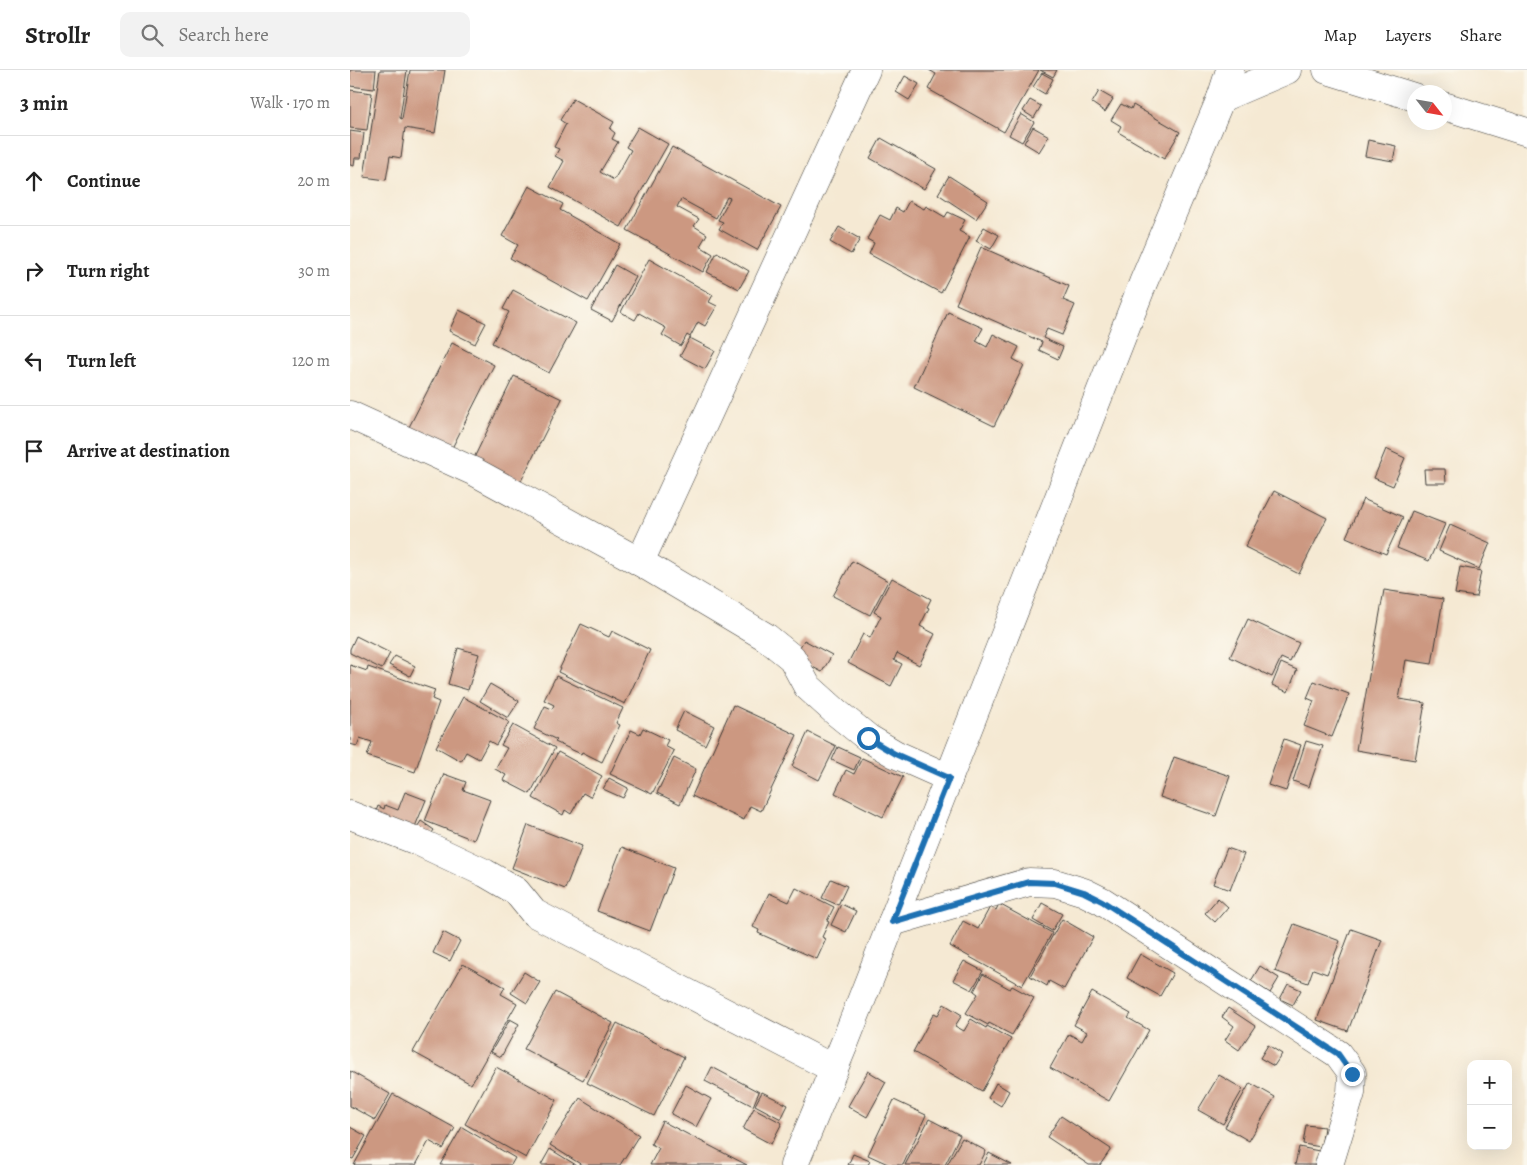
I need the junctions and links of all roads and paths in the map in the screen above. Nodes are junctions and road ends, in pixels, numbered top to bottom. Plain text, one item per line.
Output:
1 (866, 70) edge
2 (1230, 70) edge
3 (1287, 70) edge
4 (1327, 70) edge
5 (1407, 95) edge
6 (1221, 98) junction
7 (1452, 109) edge
8 (1527, 132) edge
9 (350, 415) edge
10 (640, 562) junction
11 (949, 778) junction
12 (350, 815) edge
13 (892, 922) junction
14 (834, 1070) junction
15 (794, 1165) edge
16 (1329, 1165) edge

1 - 10 street
2 - 6 street
3 - 6 street
4 - 5 street
6 - 11 street
7 - 8 street
9 - 10 street
10 - 11 street
11 - 13 street
12 - 14 street
13 - 14 street
13 - 16 street
14 - 15 street

